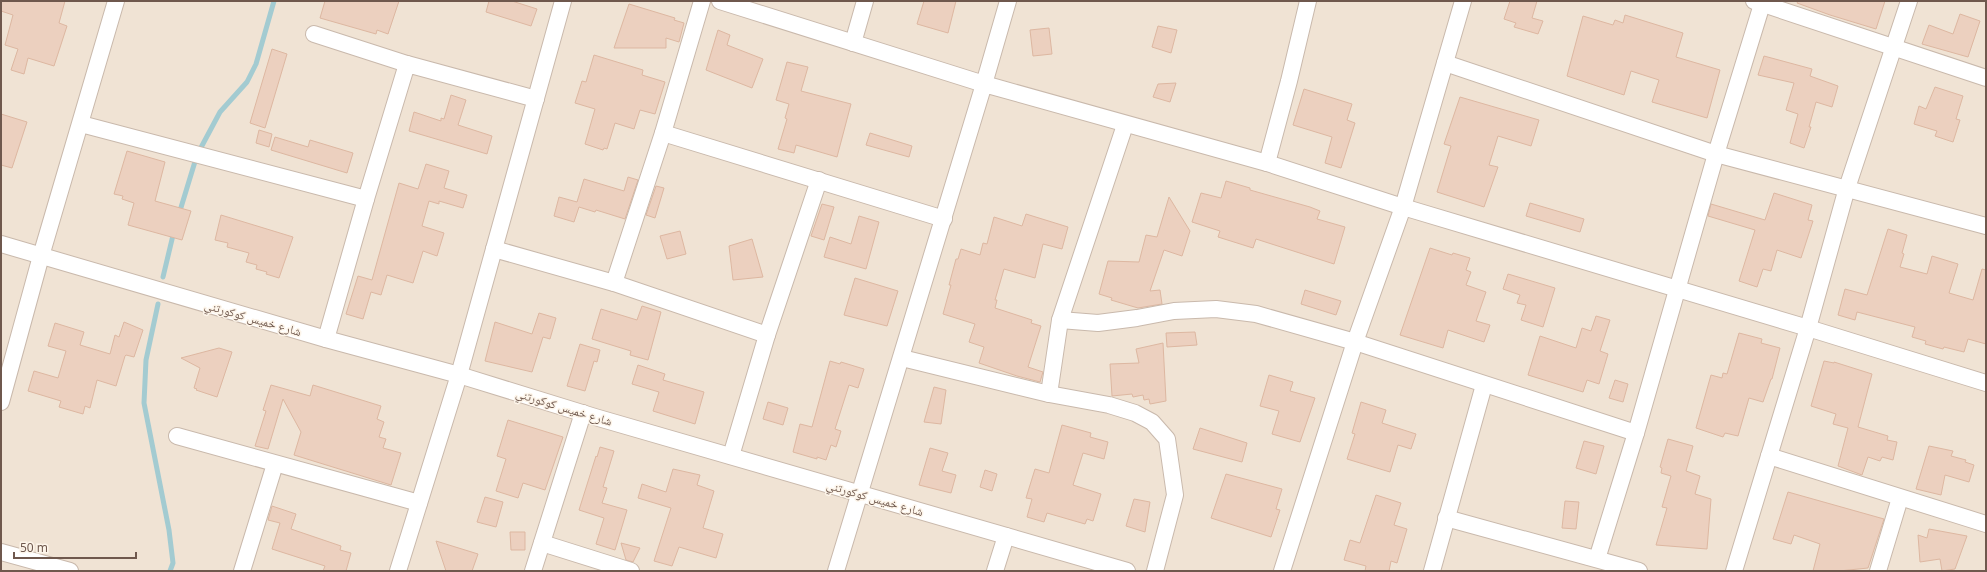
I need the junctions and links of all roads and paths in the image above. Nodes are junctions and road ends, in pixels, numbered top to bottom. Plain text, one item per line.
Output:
1 (116, 1) edge
2 (563, 1) edge
3 (702, 1) edge
4 (720, 1) edge
5 (865, 1) edge
6 (1008, 1) edge
7 (1308, 1) edge
8 (1463, 1) edge
9 (1909, 1) edge
10 (1760, 2) edge
11 (314, 34) dead end
12 (853, 43) junction
13 (1894, 48) junction
14 (1445, 63) junction
15 (407, 64) junction
16 (1986, 78) edge
17 (984, 84) junction
18 (536, 99) junction
19 (81, 124) junction
20 (1125, 124) junction
21 (663, 133) junction
22 (1716, 154) junction
23 (1267, 163) junction
24 (819, 180) junction
25 (1847, 188) junction
26 (366, 199) junction
27 (1403, 207) junction
28 (944, 219) junction
29 (1986, 226) edge
30 (1, 244) edge
31 (494, 249) junction
32 (41, 256) junction
33 (614, 283) junction
34 (1677, 288) junction
35 (1060, 320) junction
36 (1808, 328) junction
37 (767, 335) junction
38 (326, 339) junction
39 (1355, 342) junction
40 (902, 358) junction
41 (459, 375) junction
42 (1986, 382) edge
43 (1484, 385) junction
44 (3, 386) edge
45 (1049, 394) junction
46 (1, 402) edge
47 (583, 413) junction
48 (1636, 433) junction
49 (177, 436) dead end
50 (731, 456) junction
51 (1769, 456) junction
52 (275, 464) junction
53 (861, 494) junction
54 (1900, 498) junction
55 (419, 503) junction
56 (1446, 518) junction
57 (1986, 524) edge
58 (1006, 536) junction
59 (542, 543) junction
60 (1, 552) edge
61 (1597, 559) junction
62 (70, 571) edge
63 (242, 571) edge
64 (398, 571) edge
65 (533, 571) edge
66 (631, 571) edge
67 (836, 571) edge
68 (995, 571) edge
69 (1127, 571) edge
70 (1155, 571) edge
71 (1282, 571) edge
72 (1432, 571) edge
73 (1639, 571) edge
74 (1734, 571) edge
75 (1878, 571) edge

1 - 19 street
2 - 18 street
3 - 21 street
4 - 12 street
5 - 12 street
6 - 17 street
7 - 23 street
8 - 14 street
9 - 13 street
10 - 13 street
10 - 22 street
11 - 15 street
12 - 17 street
13 - 16 street
13 - 25 street
14 - 22 street
14 - 27 street
15 - 18 street
15 - 26 street
17 - 20 street
17 - 28 street
18 - 31 street
19 - 26 street
19 - 32 street
20 - 23 street
20 - 35 street
21 - 24 street
21 - 33 street
22 - 25 street
22 - 34 street
23 - 27 street
24 - 28 street
24 - 37 street
25 - 29 street
25 - 36 street
26 - 38 street
27 - 34 street
27 - 39 street
28 - 40 street
30 - 32 street, شارع خميس كوكورتني
31 - 33 street
31 - 41 street
32 - 38 street, شارع خميس كوكورتني
32 - 44 street
33 - 37 street
34 - 36 street
34 - 48 street
35 - 39 street
35 - 45 street
36 - 42 street
36 - 51 street
37 - 50 street
38 - 41 street, شارع خميس كوكورتني
39 - 43 street
39 - 71 street
40 - 45 street
40 - 53 street
41 - 47 street, شارع خميس كوكورتني
41 - 55 street
43 - 48 street
43 - 56 street
44 - 46 street
45 - 70 street
47 - 50 street, شارع خميس كوكورتني
47 - 59 street
48 - 61 street
49 - 52 street
50 - 53 street, شارع خميس كوكورتني
51 - 54 street
51 - 74 street
52 - 55 street
52 - 63 street
53 - 58 street, شارع خميس كوكورتني
53 - 67 street
54 - 57 street
54 - 75 street
55 - 64 street
56 - 61 street
56 - 72 street
58 - 68 street
58 - 69 street, شارع خميس كوكورتني
59 - 65 street
59 - 66 street
60 - 62 street
61 - 73 street

